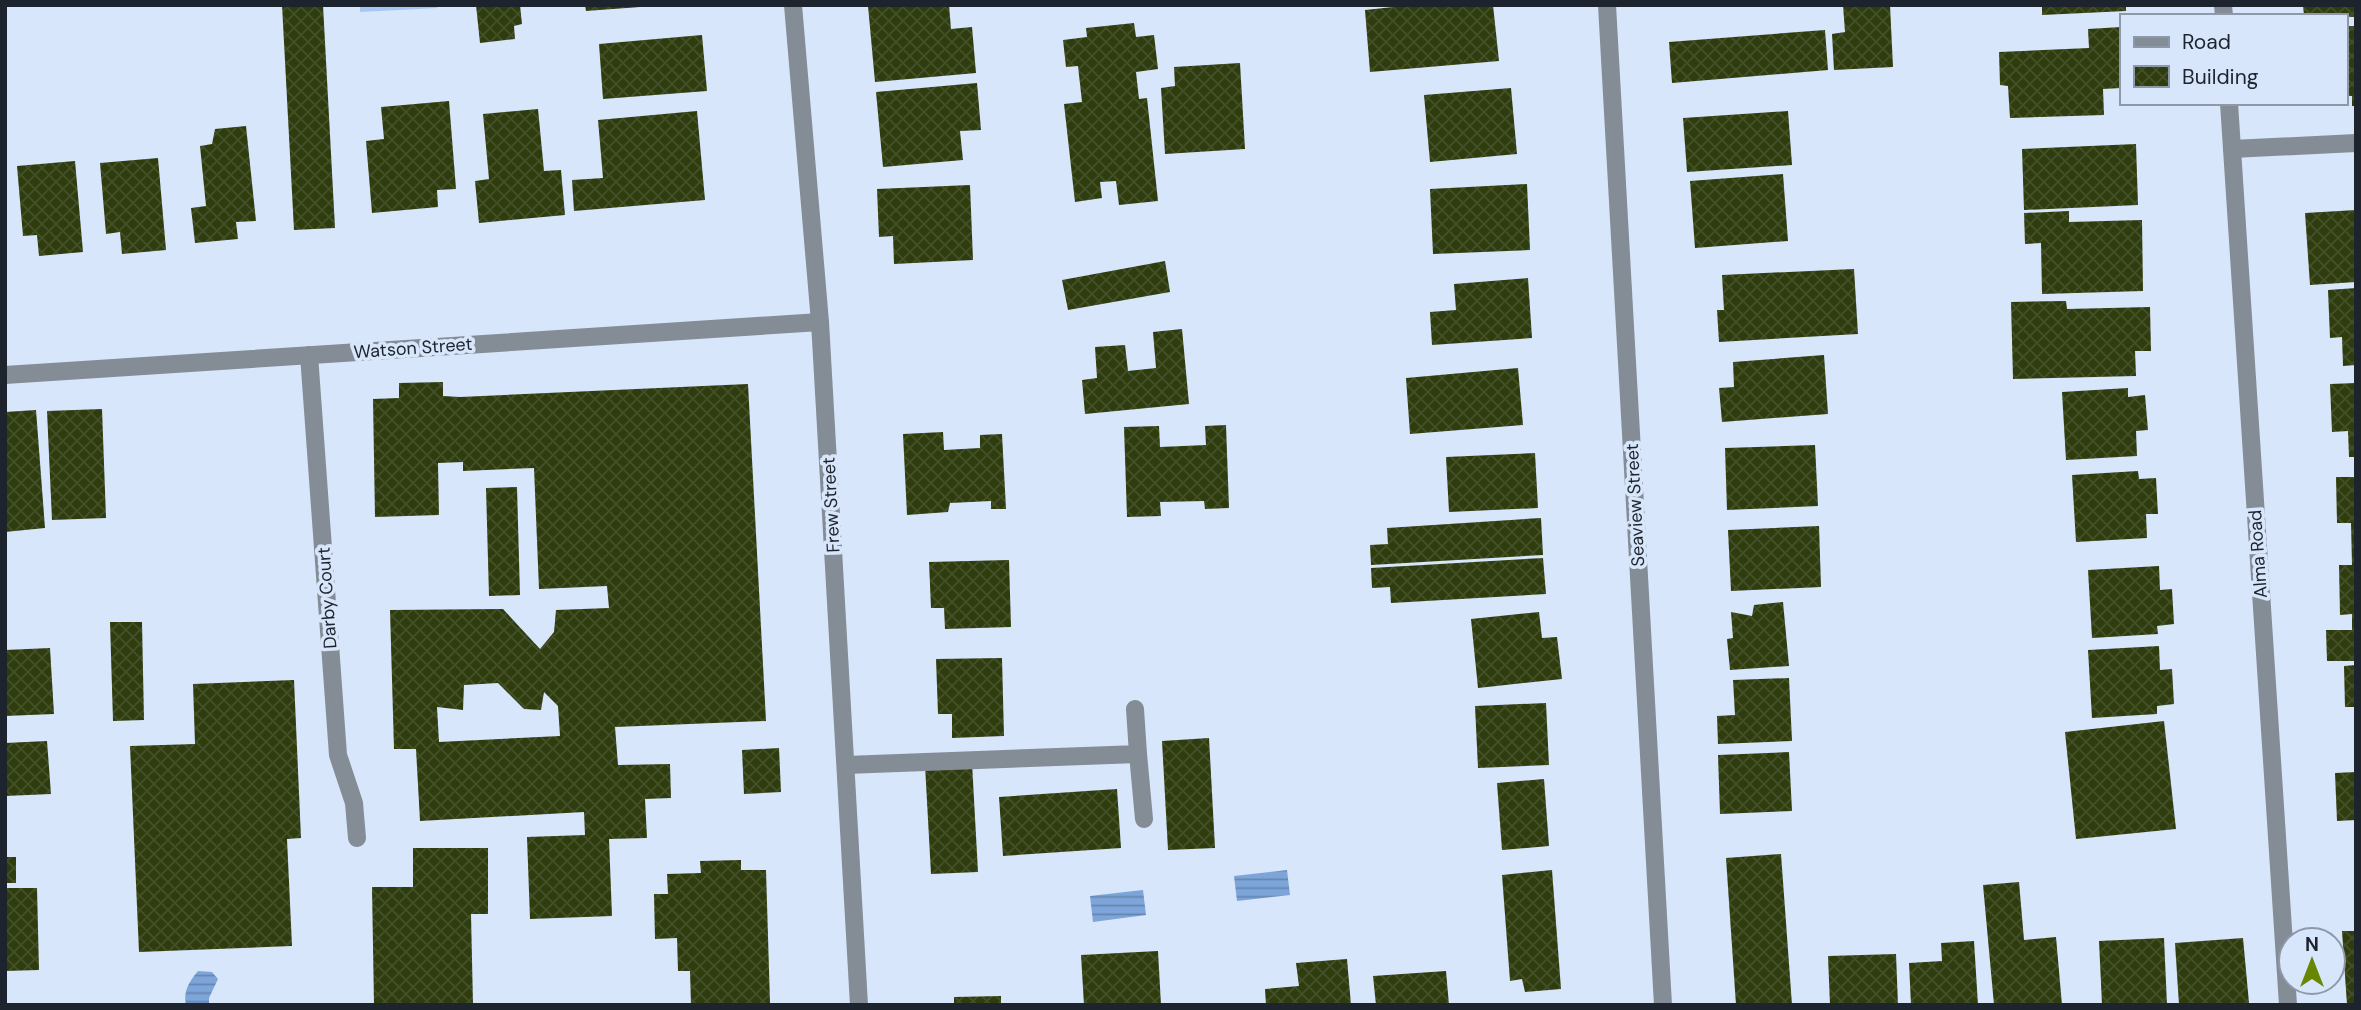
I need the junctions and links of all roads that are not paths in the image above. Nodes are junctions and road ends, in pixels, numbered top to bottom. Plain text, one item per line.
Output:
1 (793, 5) edge
2 (1607, 5) edge
3 (2229, 105) edge
4 (2356, 143) edge
5 (2232, 149) junction
6 (820, 322) junction
7 (309, 355) junction
8 (5, 375) edge
9 (1135, 709) dead end
10 (1138, 754) junction
11 (846, 765) junction
12 (1144, 819) dead end
13 (357, 838) dead end
14 (859, 1005) edge
15 (1663, 1005) edge
16 (2288, 1005) edge

1 - 6 street, Frew Street
2 - 15 street, Seaview Street
3 - 5 street, Alma Road
4 - 5 street
5 - 16 street, Alma Road
6 - 7 street, Watson Street
6 - 11 street, Frew Street
7 - 8 street, Watson Street
7 - 13 street, Darby Court
9 - 10 street
10 - 11 street
10 - 12 street
11 - 14 street, Frew Street

